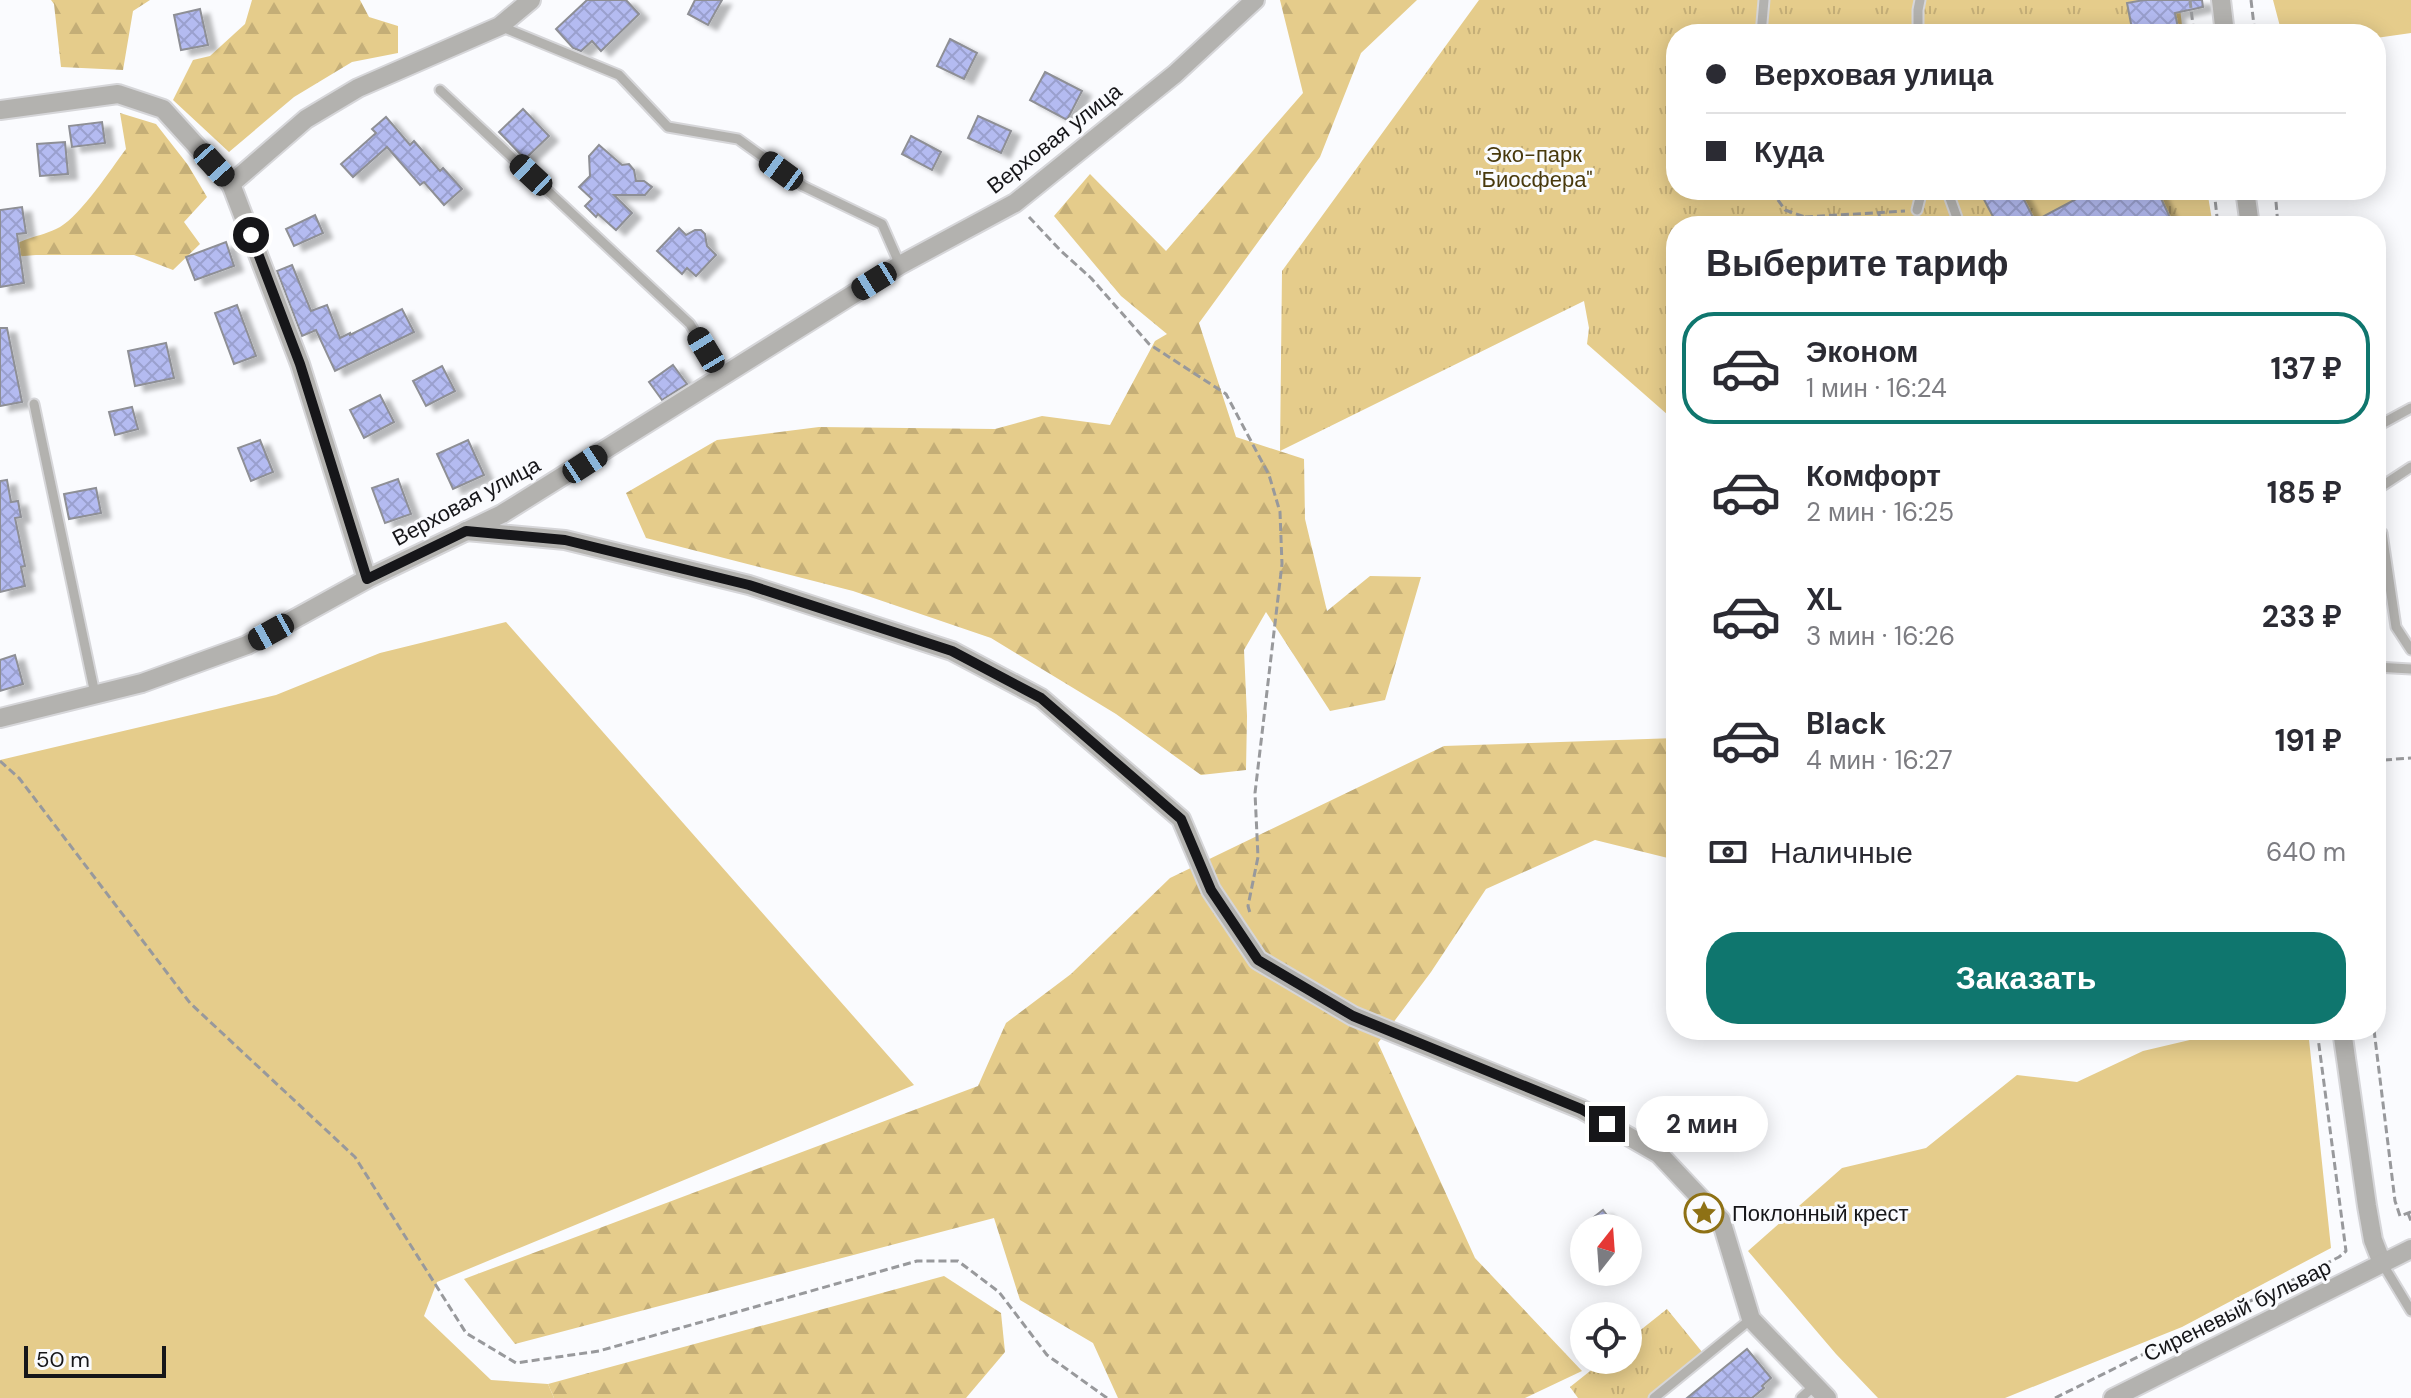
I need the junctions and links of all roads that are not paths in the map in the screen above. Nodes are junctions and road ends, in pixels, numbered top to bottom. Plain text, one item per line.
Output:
1 (531, 0) edge
2 (1255, 0) edge
3 (1764, 0) edge
4 (1920, 0) edge
5 (2221, 0) edge
6 (1762, 24) edge
7 (1918, 24) edge
8 (2224, 24) edge
9 (500, 26) junction
10 (440, 90) dead end
11 (0, 110) edge
12 (231, 184) junction
13 (1920, 200) edge
14 (1917, 210) road end
15 (900, 265) junction
16 (721, 376) junction
17 (34, 404) dead end
18 (2411, 408) edge
19 (2386, 422) edge
20 (2411, 467) edge
21 (2386, 483) edge
22 (466, 531) junction
23 (2386, 560) edge
24 (367, 579) junction
25 (2411, 650) edge
26 (2386, 668) edge
27 (2411, 669) edge
28 (95, 694) junction
29 (0, 718) edge
30 (2343, 1040) edge
31 (2411, 1249) edge
32 (2382, 1263) junction
33 (2411, 1311) edge
34 (1751, 1319) junction
35 (1815, 1394) edge
36 (1654, 1398) edge
37 (2113, 1398) edge

1 - 9 street
2 - 15 street, Верховая улица
3 - 6 lane
4 - 7 lane
5 - 8 street
9 - 12 street
9 - 15 lane
10 - 16 lane
11 - 12 street
12 - 24 street
13 - 14 lane
15 - 16 street, Верховая улица
16 - 22 street, Верховая улица
17 - 28 lane
18 - 19 lane
20 - 21 lane
22 - 24 street, Верховая улица
22 - 34 street
23 - 25 lane
24 - 28 street, Верховая улица
26 - 27 lane
28 - 29 street, Верховая улица
30 - 32 street
31 - 32 street, Сиреневый бульвар
32 - 33 lane
32 - 37 street, Сиреневый бульвар
34 - 35 street
34 - 36 lane

